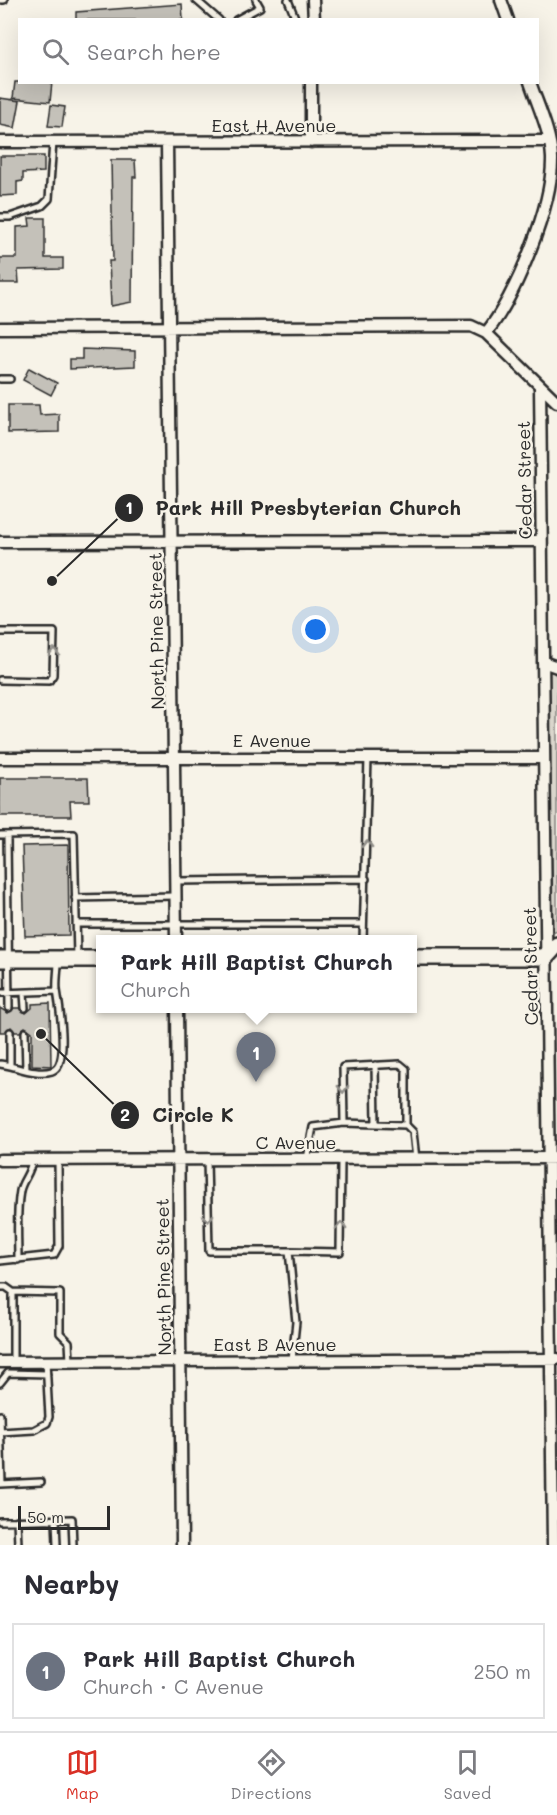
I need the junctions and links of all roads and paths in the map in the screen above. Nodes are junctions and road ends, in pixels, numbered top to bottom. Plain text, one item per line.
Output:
1 (256, 0) edge
2 (288, 0) edge
3 (313, 0) edge
4 (501, 0) edge
5 (201, 1) edge
6 (217, 18) edge
7 (239, 18) edge
8 (295, 18) edge
9 (314, 18) edge
10 (507, 18) edge
11 (311, 84) edge
12 (531, 84) edge
13 (549, 141) junction
14 (0, 142) edge
15 (53, 142) junction
16 (167, 142) junction
17 (311, 142) junction
18 (554, 159) edge
19 (0, 217) edge
20 (169, 327) junction
21 (0, 328) edge
22 (486, 333) junction
23 (0, 379) edge
24 (10, 379) dead end
25 (540, 386) junction
26 (557, 402) edge
27 (541, 541) junction
28 (0, 542) edge
29 (171, 542) junction
30 (0, 632) edge
31 (543, 662) junction
32 (557, 668) edge
33 (0, 680) edge
34 (174, 757) junction
35 (368, 757) junction
36 (0, 758) edge
37 (544, 758) junction
38 (3, 835) edge
39 (366, 879) junction
40 (175, 881) junction
41 (175, 896) junction
42 (75, 898) junction
43 (176, 922) junction
44 (76, 924) junction
45 (363, 924) junction
46 (176, 935) edge
47 (363, 935) edge
48 (557, 945) edge
49 (417, 957) edge
50 (552, 957) edge
51 (96, 958) edge
52 (4, 959) edge
53 (58, 959) junction
54 (77, 959) junction
55 (57, 991) junction
56 (0, 993) edge
57 (9, 993) junction
58 (24, 993) junction
59 (9, 1008) dead end
60 (25, 1008) dead end
61 (177, 1013) edge
62 (10, 1032) dead end
63 (25, 1032) dead end
64 (0, 1064) edge
65 (375, 1065) junction
66 (10, 1066) junction
67 (26, 1070) junction
68 (344, 1123) junction
69 (376, 1124) junction
70 (406, 1125) junction
71 (553, 1158) edge
72 (178, 1159) junction
73 (207, 1159) junction
74 (307, 1159) junction
75 (341, 1159) junction
76 (416, 1159) junction
77 (0, 1160) edge
78 (32, 1160) junction
79 (58, 1160) junction
80 (289, 1251) junction
81 (18, 1260) junction
82 (0, 1261) edge
83 (0, 1287) edge
84 (13, 1292) junction
85 (554, 1359) edge
86 (292, 1360) junction
87 (46, 1361) junction
88 (70, 1361) junction
89 (180, 1361) junction
90 (0, 1362) edge
91 (13, 1362) junction
92 (47, 1374) junction
93 (0, 1383) edge
94 (0, 1415) edge
95 (0, 1432) edge
96 (41, 1482) dead end
97 (1, 1484) edge
98 (56, 1519) junction
99 (17, 1520) junction
100 (0, 1521) edge
101 (0, 1529) edge
102 (18, 1545) edge
103 (57, 1545) edge
104 (73, 1545) edge
105 (182, 1545) edge
106 (553, 1545) edge

1 - 7 lane
2 - 8 lane
3 - 9 street
4 - 10 street
5 - 6 lane
11 - 17 street
12 - 13 street
13 - 17 street, East H Avenue
13 - 18 street
14 - 15 street, East H Avenue
15 - 16 street, East H Avenue
15 - 19 lane
16 - 17 street, East H Avenue
16 - 20 street, North Pine Street
18 - 22 street
20 - 21 street
20 - 22 street
20 - 29 street, North Pine Street
22 - 25 street
23 - 24 lane
25 - 26 street
25 - 27 street, Cedar Street
27 - 29 street
27 - 31 street, Cedar Street
28 - 29 street
29 - 34 street, North Pine Street
33 -> 30 lane
31 - 32 street
31 - 37 street, Cedar Street
34 - 35 street, E Avenue
34 - 36 street, E Avenue
34 - 40 street, North Pine Street
35 - 37 street, E Avenue
39 -> 35 lane
37 - 50 street, Cedar Street
38 - 42 lane
38 - 52 lane
39 - 40 lane
39 - 45 lane
40 - 41 street, North Pine Street
41 - 42 lane
41 - 43 street, North Pine Street
42 - 44 lane
43 - 44 lane
43 - 45 lane
43 - 46 street, North Pine Street
44 - 54 lane
45 - 47 lane
48 - 50 street
49 - 50 street
50 - 71 street, Cedar Street
51 - 54 street
52 - 53 street
52 - 57 lane
53 - 54 street
53 - 55 lane
55 - 58 lane
55 - 67 lane
56 - 57 lane
57 - 58 lane
57 - 59 lane
58 - 60 lane
61 - 72 street, North Pine Street
62 - 66 lane
63 - 67 lane
64 - 66 lane
65 -> 68 lane
65 - 69 lane
65 - 70 lane
66 - 67 lane
68 - 69 lane
68 - 74 lane
69 - 70 lane
70 - 76 lane
71 - 76 street, C Avenue
71 - 85 street, Cedar Street
72 - 73 street, C Avenue
72 - 79 street, C Avenue
72 - 89 street, North Pine Street
73 - 74 street, C Avenue
73 -> 80 lane
74 - 75 street, C Avenue
75 - 76 street, C Avenue
80 -> 75 lane
77 - 78 street, C Avenue
78 - 79 street, C Avenue
78 - 81 lane
79 - 81 lane
80 - 86 lane
81 - 82 lane
83 - 84 lane
84 - 88 lane
84 - 91 lane
85 - 86 street, East B Avenue
85 - 106 street, Cedar Street
86 - 89 street, East B Avenue
87 - 88 street, East B Avenue
87 - 91 street, East B Avenue
87 - 92 lane
88 - 89 street, East B Avenue
89 - 105 street, North Pine Street
90 - 91 street, East B Avenue
92 - 93 lane
92 - 95 lane
94 - 95 lane
95 - 97 lane
96 - 97 lane
98 - 99 lane
98 - 103 lane
98 - 104 lane
99 - 100 lane
99 - 102 lane
100 - 101 lane

